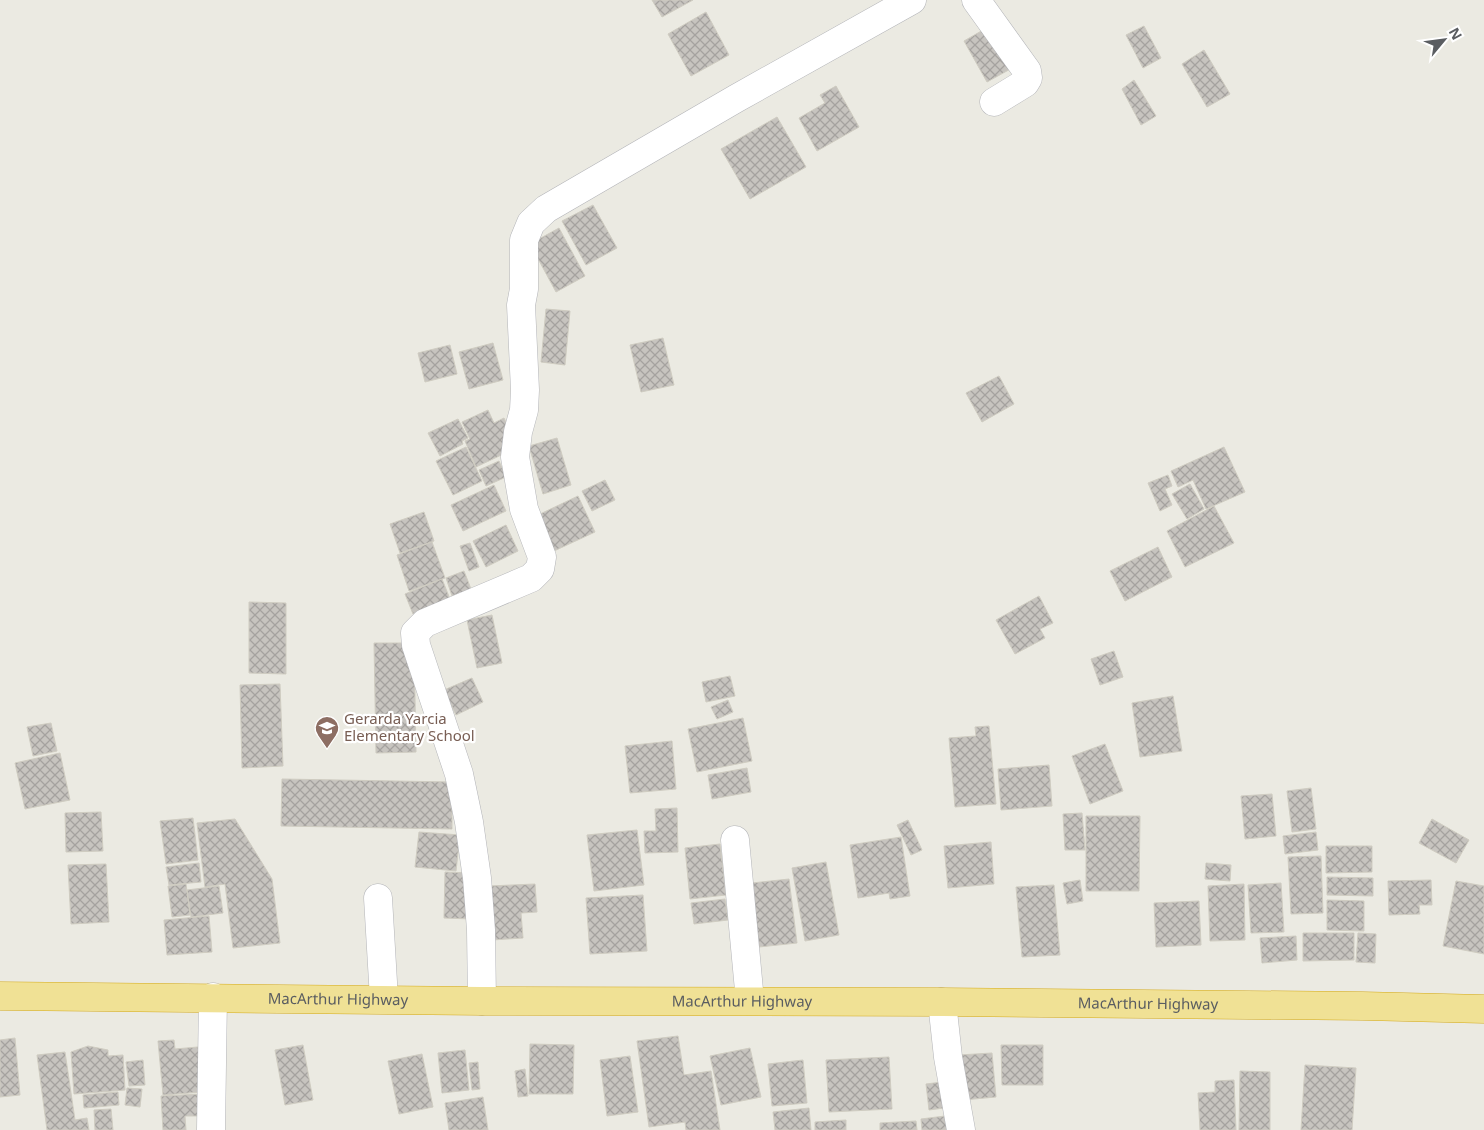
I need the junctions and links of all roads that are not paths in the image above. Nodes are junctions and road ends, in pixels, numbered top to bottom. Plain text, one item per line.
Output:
1 (912, 0) edge
2 (976, 0) edge
3 (994, 102) dead end
4 (735, 840) dead end
5 (378, 898) dead end
6 (0, 996) edge
7 (213, 997) junction
8 (384, 999) junction
9 (482, 1001) junction
10 (750, 1001) junction
11 (942, 1002) junction
12 (1484, 1009) edge
13 (211, 1130) edge
14 (961, 1130) edge

1 - 9 street
2 - 3 street
4 - 10 street
5 - 8 street
6 - 7 highway, MacArthur Highway
7 - 8 highway, MacArthur Highway
7 - 13 street
8 - 9 highway, MacArthur Highway
9 - 10 highway, MacArthur Highway
10 - 11 highway, MacArthur Highway
11 - 12 highway, MacArthur Highway
11 - 14 street

